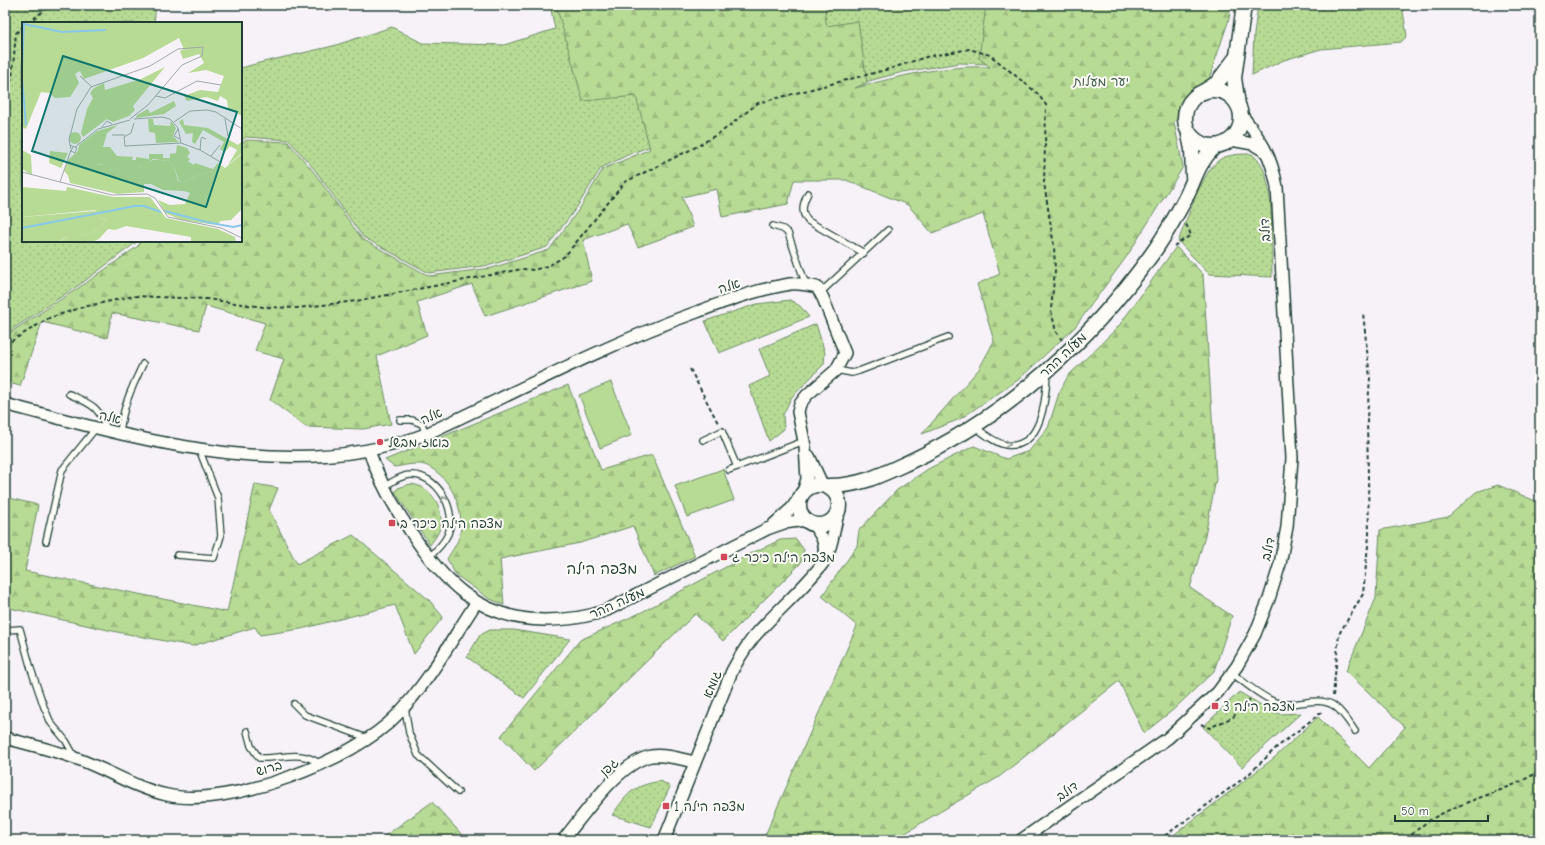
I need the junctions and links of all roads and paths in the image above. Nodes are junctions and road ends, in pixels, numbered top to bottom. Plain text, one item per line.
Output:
1 (51, 5) edge
2 (1244, 5) edge
3 (29, 22) edge
4 (22, 28) edge
5 (1236, 58) junction
6 (1203, 92) junction
7 (5, 95) edge
8 (1239, 109) junction
9 (1190, 135) junction
10 (1231, 140) junction
11 (1214, 147) junction
12 (1268, 153) junction
13 (1193, 180) junction
14 (808, 193) dead end
15 (773, 226) dead end
16 (888, 230) dead end
17 (864, 253) junction
18 (806, 285) junction
19 (820, 294) junction
20 (1363, 313) dead end
21 (948, 337) dead end
22 (5, 345) edge
23 (1069, 351) junction
24 (143, 364) dead end
25 (690, 369) dead end
26 (836, 370) junction
27 (1047, 372) junction
28 (69, 394) dead end
29 (5, 404) edge
30 (400, 420) dead end
31 (974, 426) junction
32 (96, 428) junction
33 (108, 431) junction
34 (722, 431) junction
35 (120, 434) junction
36 (426, 434) junction
37 (703, 440) dead end
38 (804, 444) junction
39 (200, 449) junction
40 (369, 451) junction
41 (737, 467) junction
42 (729, 470) dead end
43 (880, 476) junction
44 (825, 485) junction
45 (383, 488) junction
46 (801, 495) junction
47 (839, 509) junction
48 (809, 522) junction
49 (767, 529) junction
50 (46, 541) dead end
51 (177, 555) dead end
52 (428, 558) junction
53 (823, 562) junction
54 (476, 603) junction
55 (7, 630) dead end
56 (1232, 673) junction
57 (1256, 691) junction
58 (294, 704) dead end
59 (1333, 705) junction
60 (405, 707) junction
61 (1193, 715) junction
62 (247, 731) dead end
63 (1355, 731) dead end
64 (5, 738) edge
65 (368, 738) junction
66 (76, 759) junction
67 (694, 762) junction
68 (321, 764) junction
69 (1540, 771) edge
70 (458, 792) dead end
71 (563, 840) edge
72 (664, 840) edge
73 (1021, 840) edge
74 (1159, 840) edge
75 (1407, 840) edge

1 - 3 path
2 - 5 street
4 - 7 path
5 - 6 street
5 - 8 street
6 - 8 street
6 - 9 street
8 - 10 street
8 - 12 street, דולב
9 - 11 street
9 - 13 street
10 - 11 street
10 - 12 street
11 - 13 street, מעלה ההר
12 - 56 street, דולב
13 - 23 street, מעלה ההר
14 - 17 lane
15 - 18 lane
16 - 17 lane
17 - 19 lane
18 - 19 street
18 - 36 street, אלה
19 - 26 street
20 - 59 path
21 - 26 lane
22 - 23 path
23 - 27 street, מעלה ההר
24 - 35 lane
25 - 34 path
26 - 38 street
27 - 31 street, מעלה ההר
31 -> 27 lane
28 - 33 lane
29 - 32 street, אלה
30 - 36 lane
31 - 43 street, מעלה ההר
32 - 33 street, אלה
32 - 50 lane
33 - 35 street, אלה
34 - 37 lane
34 - 41 lane
35 - 39 street, אלה
36 - 40 street, אלה
38 - 41 lane
38 - 44 street
38 - 46 street
39 - 40 street, אלה
39 - 51 lane
40 - 45 street, מעלה ההר
41 - 42 lane
43 - 44 street, מעלה ההר
43 - 47 street, מעלה ההר
44 - 46 street
44 - 47 street
45 - 52 street, מעלה ההר
52 -> 45 lane
46 - 48 street
46 - 49 street, מעלה ההר
47 - 48 street
47 - 53 street, גומא
48 - 49 street, מעלה ההר
48 - 53 street
49 - 54 street, מעלה ההר
52 - 54 street, מעלה ההר
53 - 67 street, גומא
54 - 60 street, ברוש
55 - 66 lane
56 - 57 lane
56 - 61 street, דולב
57 - 59 lane
57 - 61 path
58 - 65 lane
59 - 63 lane
59 - 74 path
60 - 65 street, ברוש
60 - 70 lane
61 - 73 street, דולב
62 - 68 lane
64 - 66 street, ברוש
65 - 68 street, ברוש
66 - 68 street, ברוש
67 - 71 street, גפן
67 - 72 street, גומא
69 - 75 path

